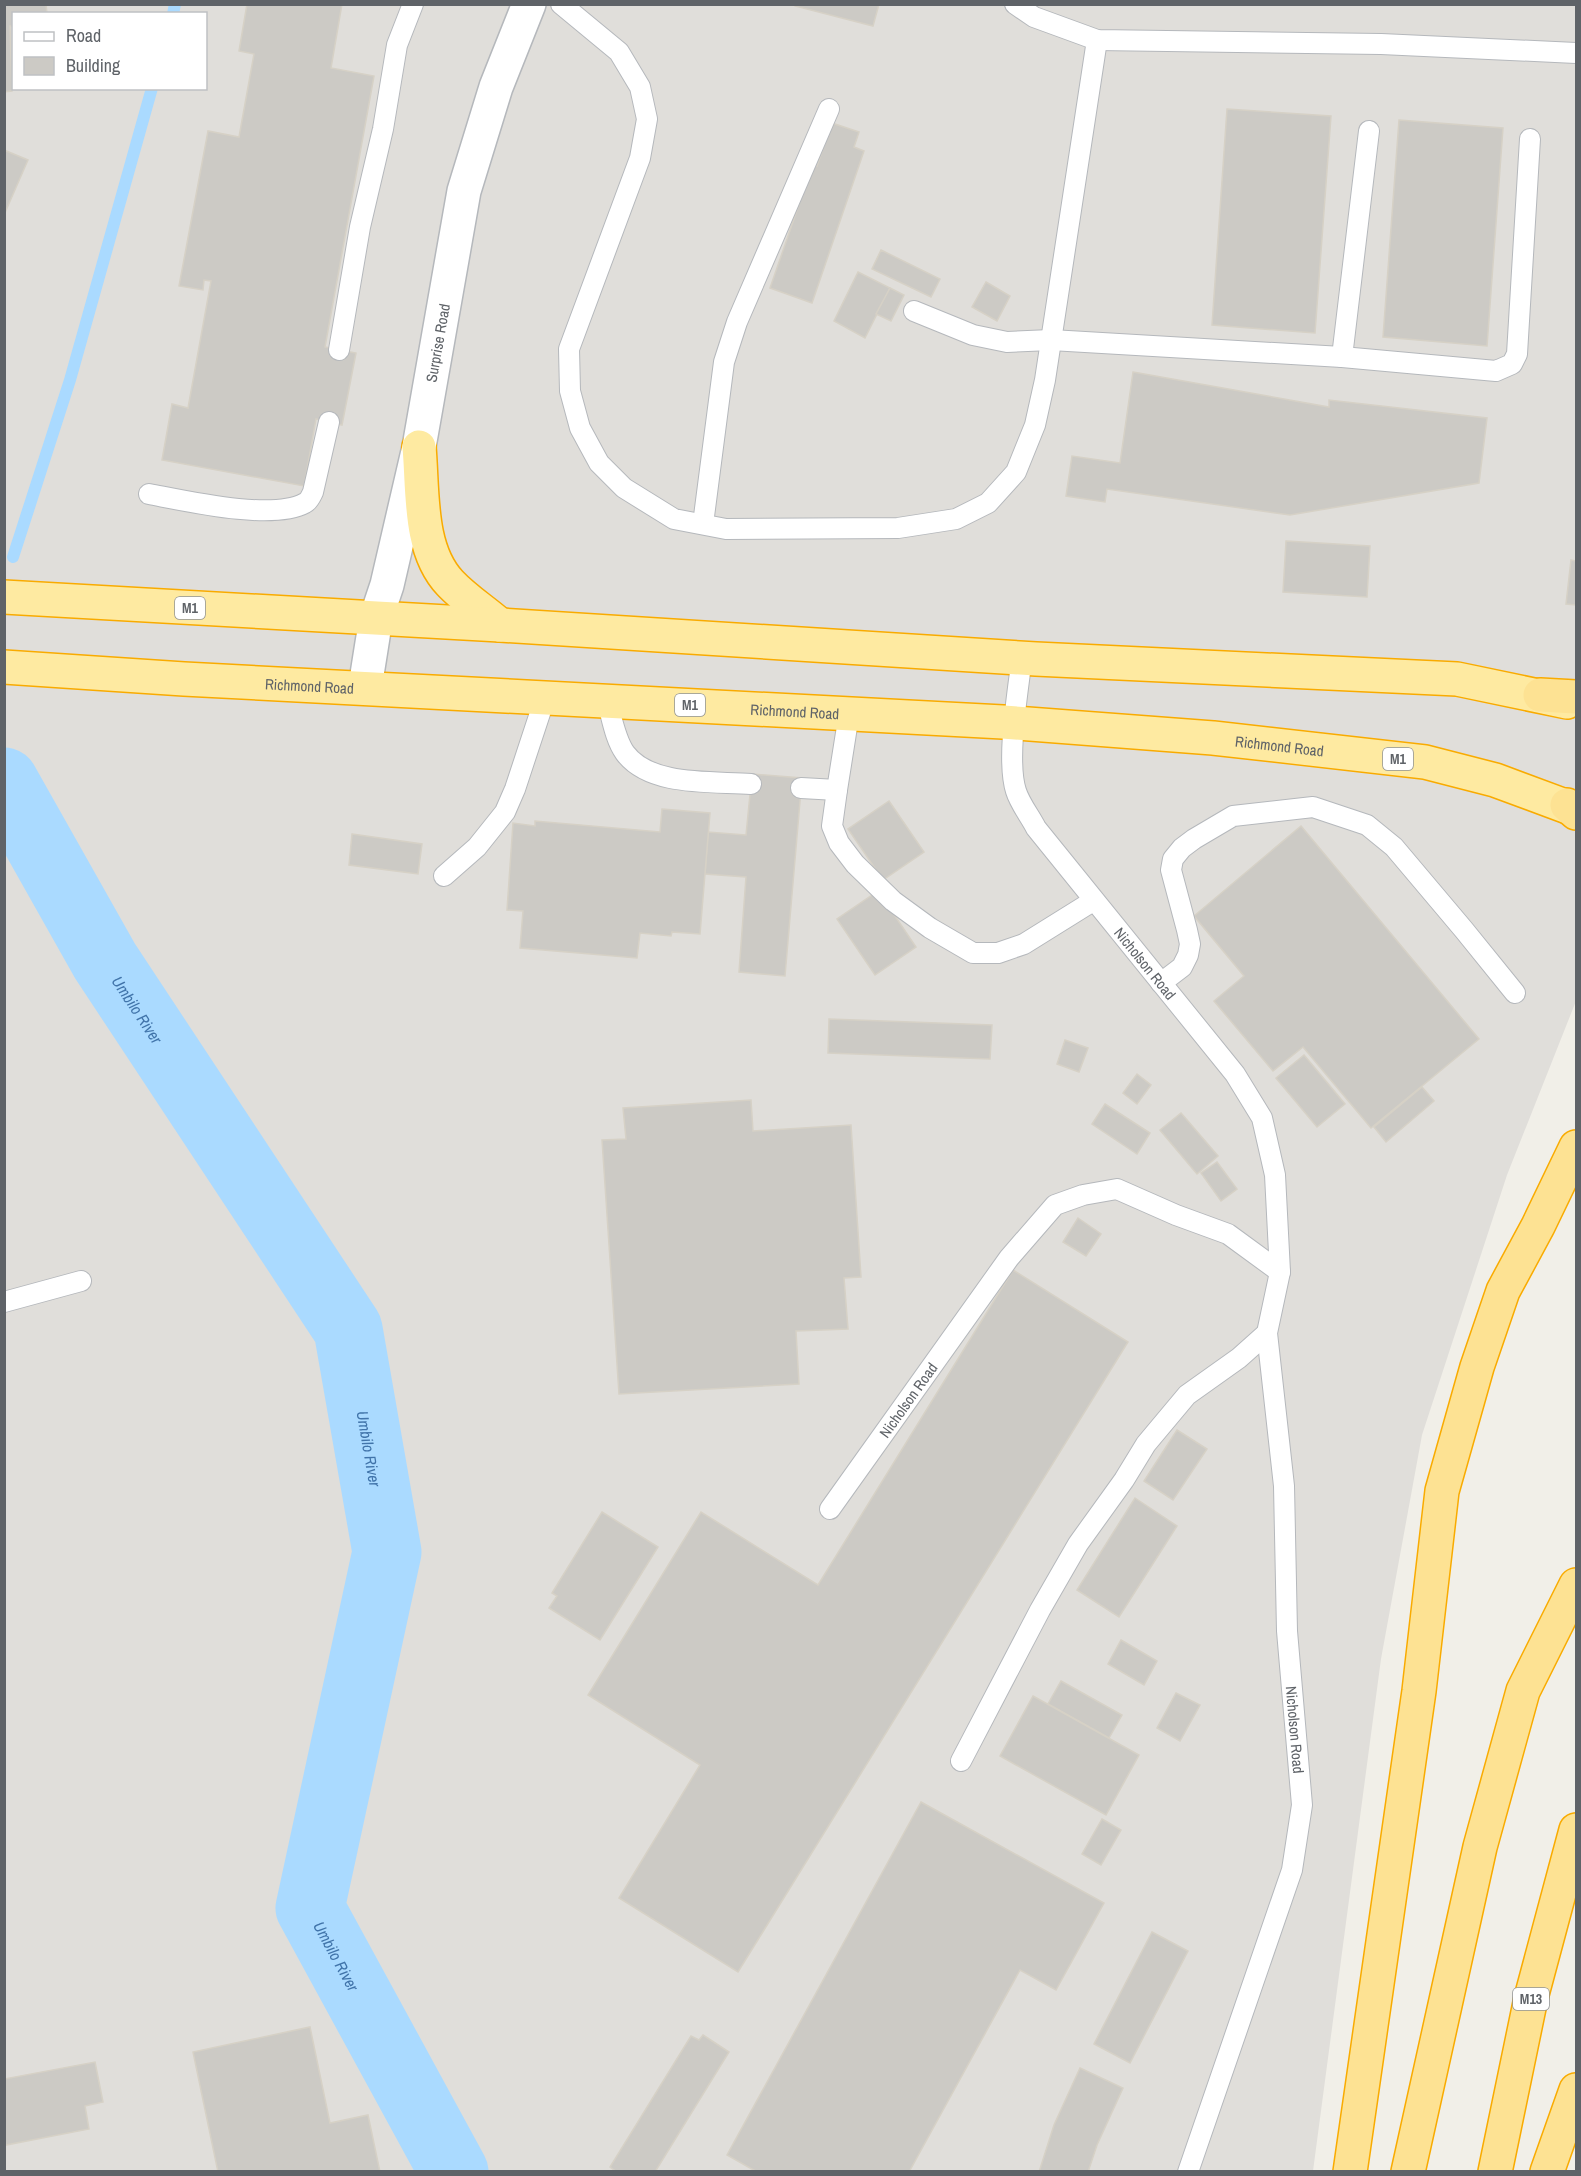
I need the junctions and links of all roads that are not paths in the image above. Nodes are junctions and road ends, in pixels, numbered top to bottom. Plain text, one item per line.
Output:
1 (413, 4) edge
2 (529, 4) edge
3 (561, 4) edge
4 (1015, 4) edge
5 (1097, 40) junction
6 (1576, 53) edge
7 (829, 109) dead end
8 (1369, 131) dead end
9 (1530, 139) dead end
10 (914, 311) dead end
11 (1051, 340) junction
12 (339, 351) dead end
13 (1342, 357) junction
14 (329, 422) dead end
15 (419, 447) junction
16 (149, 494) dead end
17 (703, 524) junction
18 (4, 597) edge
19 (376, 618) junction
20 (500, 625) junction
21 (1022, 657) junction
22 (4, 667) edge
23 (365, 687) junction
24 (1540, 695) junction
25 (1576, 697) edge
26 (544, 698) junction
27 (607, 701) junction
28 (1576, 704) edge
29 (849, 714) junction
30 (1015, 723) junction
31 (751, 784) dead end
32 (801, 788) dead end
33 (837, 790) junction
34 (1573, 809) edge
35 (444, 876) dead end
36 (1093, 901) junction
37 (1161, 983) junction
38 (1515, 993) dead end
39 (1576, 1147) edge
40 (1280, 1272) junction
41 (81, 1281) dead end
42 (4, 1302) edge
43 (1268, 1333) junction
44 (830, 1509) dead end
45 (1576, 1585) edge
46 (961, 1761) dead end
47 (1576, 1830) edge
48 (1576, 2090) edge
49 (1188, 2172) edge
50 (1350, 2172) edge
51 (1408, 2172) edge
52 (1495, 2172) edge
53 (1547, 2172) edge

1 - 12 lane
2 - 15 street, Surprise Road
3 - 17 lane
4 - 5 lane
5 - 6 lane
5 - 11 lane
7 - 17 lane
8 - 13 lane
9 - 13 lane
10 - 11 lane
11 - 13 lane
11 - 17 lane
14 - 16 lane
15 - 19 street, Surprise Road
15 - 20 highway
18 - 19 highway, M1
19 - 20 highway, M1
19 - 23 street, Surprise Road
20 - 21 highway, M1
21 - 24 highway, M1
21 - 30 lane, Nicholson Road
22 - 23 highway, Richmond Road / M1
23 - 26 highway, Richmond Road / M1
24 - 25 highway
24 - 28 highway, M1
26 - 27 highway, Richmond Road / M1
26 - 35 lane
27 - 29 highway, Richmond Road / M1
27 - 31 lane
29 - 30 highway, Richmond Road / M1
29 - 33 lane
30 - 34 highway, Richmond Road / M1
30 - 36 lane, Nicholson Road
32 - 33 lane
33 - 36 lane
36 - 37 lane, Nicholson Road
37 - 38 lane
37 - 40 lane, Nicholson Road
39 - 50 highway
40 - 43 lane, Nicholson Road
40 - 44 lane, Nicholson Road
41 - 42 lane
43 - 46 lane
43 - 49 lane, Nicholson Road
45 - 51 highway
47 - 52 highway, M13
48 - 53 highway

